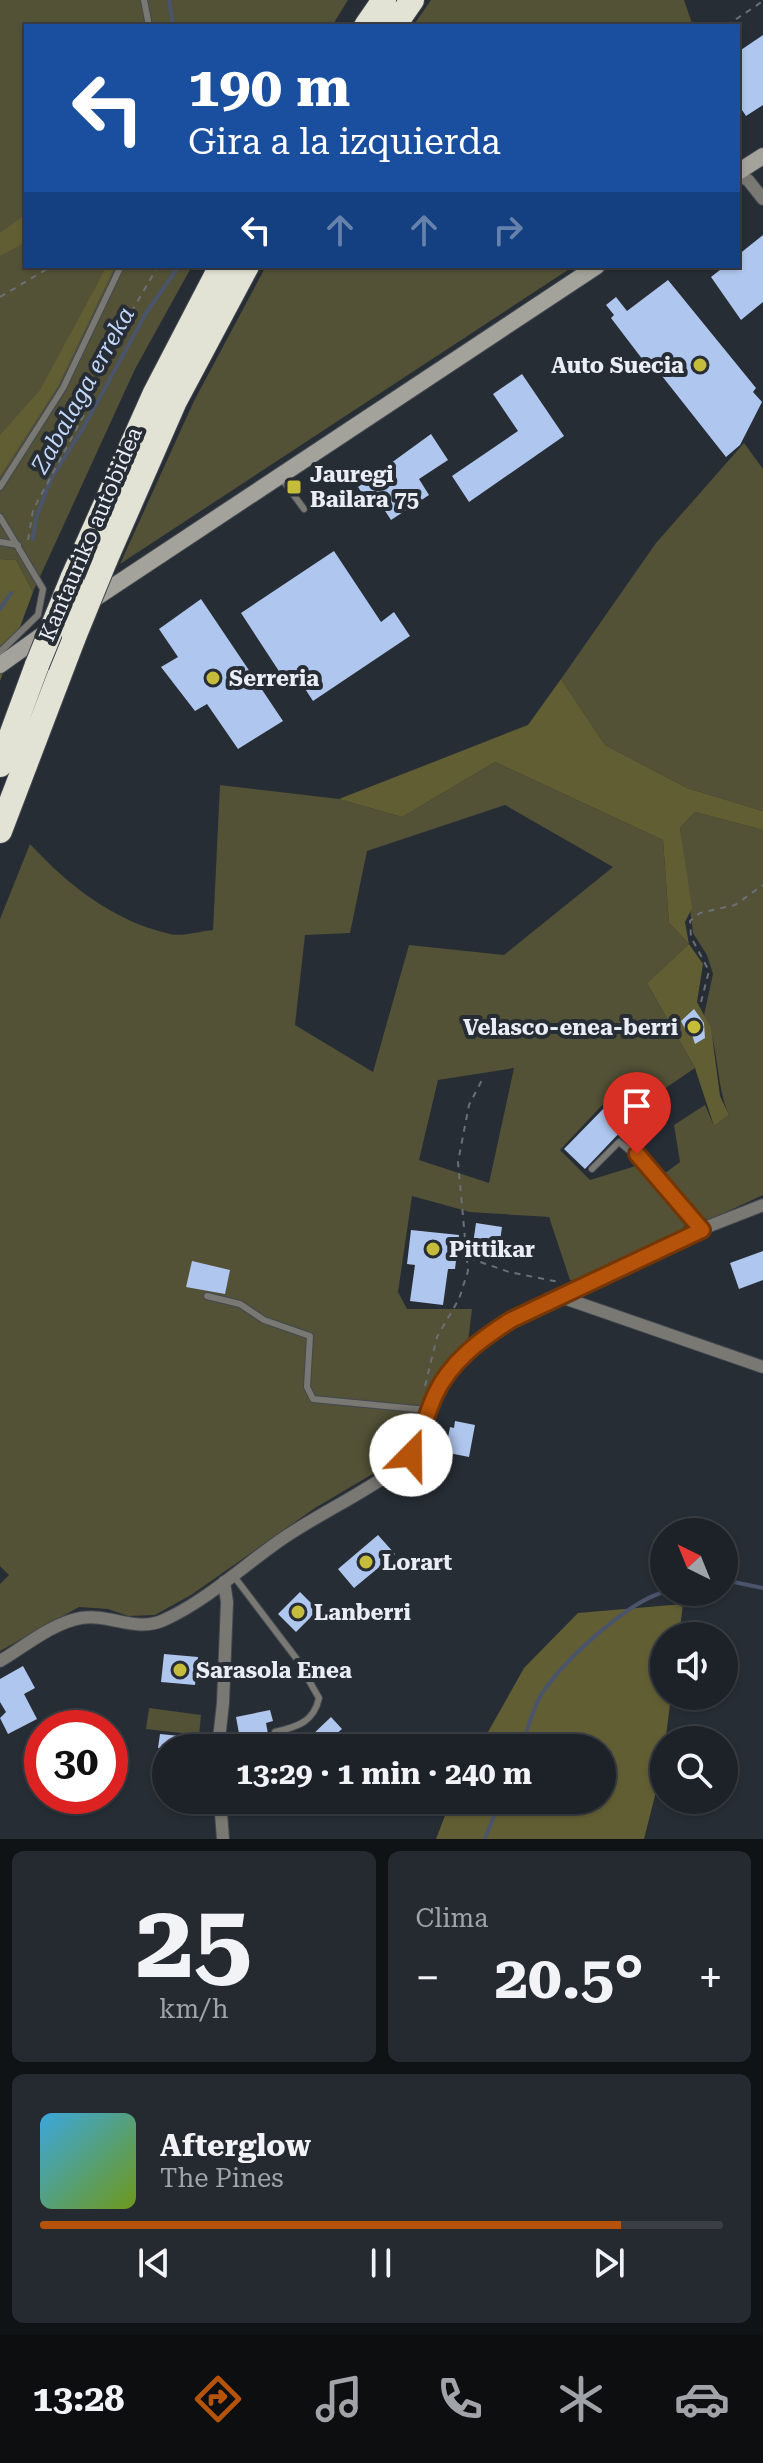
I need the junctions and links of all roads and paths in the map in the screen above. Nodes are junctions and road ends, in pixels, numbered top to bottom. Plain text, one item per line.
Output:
1 (144, 0) edge
2 (384, 0) edge
3 (412, 0) edge
4 (763, 1) edge
5 (149, 24) edge
6 (367, 24) edge
7 (395, 24) edge
8 (729, 24) edge
9 (763, 156) edge
10 (740, 173) edge
11 (740, 175) edge
12 (763, 199) edge
13 (49, 268) edge
14 (120, 268) edge
15 (157, 268) edge
16 (220, 268) edge
17 (246, 268) edge
18 (594, 268) edge
19 (0, 297) edge
20 (280, 476) junction
21 (0, 487) edge
22 (304, 509) dead end
23 (0, 517) edge
24 (0, 542) edge
25 (18, 545) junction
26 (27, 562) junction
27 (77, 586) junction
28 (43, 589) junction
29 (109, 589) junction
30 (0, 652) edge
31 (0, 665) edge
32 (0, 765) edge
33 (0, 831) edge
34 (763, 885) edge
35 (701, 1002) dead end
36 (483, 1078) dead end
37 (592, 1169) dead end
38 (763, 1205) edge
39 (702, 1230) junction
40 (468, 1258) junction
41 (584, 1287) junction
42 (207, 1296) dead end
43 (561, 1297) junction
44 (763, 1367) edge
45 (429, 1410) junction
46 (228, 1578) junction
47 (0, 1661) edge
48 (275, 1732) dead end
49 (220, 1734) edge
50 (221, 1814) edge
51 (223, 1839) edge

1 - 5 lane
2 - 6 highway
3 - 7 highway
4 - 8 path
9 - 10 main road
11 - 12 street
13 - 19 path
14 - 21 lane
15 - 26 path
16 - 27 highway, Kantauriko autobidea
17 - 33 highway, Kantauriko autobidea, bridge
18 - 20 main road
20 - 22 lane
20 - 29 main road
23 - 25 lane
24 - 25 lane
25 - 26 lane
26 - 28 lane
27 - 28 lane
27 - 29 lane
27 - 32 highway, Kantauriko autobidea, bridge
28 - 30 lane
29 - 31 main road
34 - 35 path
36 - 40 path
37 - 39 lane
38 - 39 street
39 - 41 street
40 - 41 path
40 - 45 path
41 - 43 street
42 - 45 lane
43 - 44 street
43 - 45 street
45 - 46 street
46 - 47 street
46 - 48 lane
46 - 49 street
50 - 51 street

